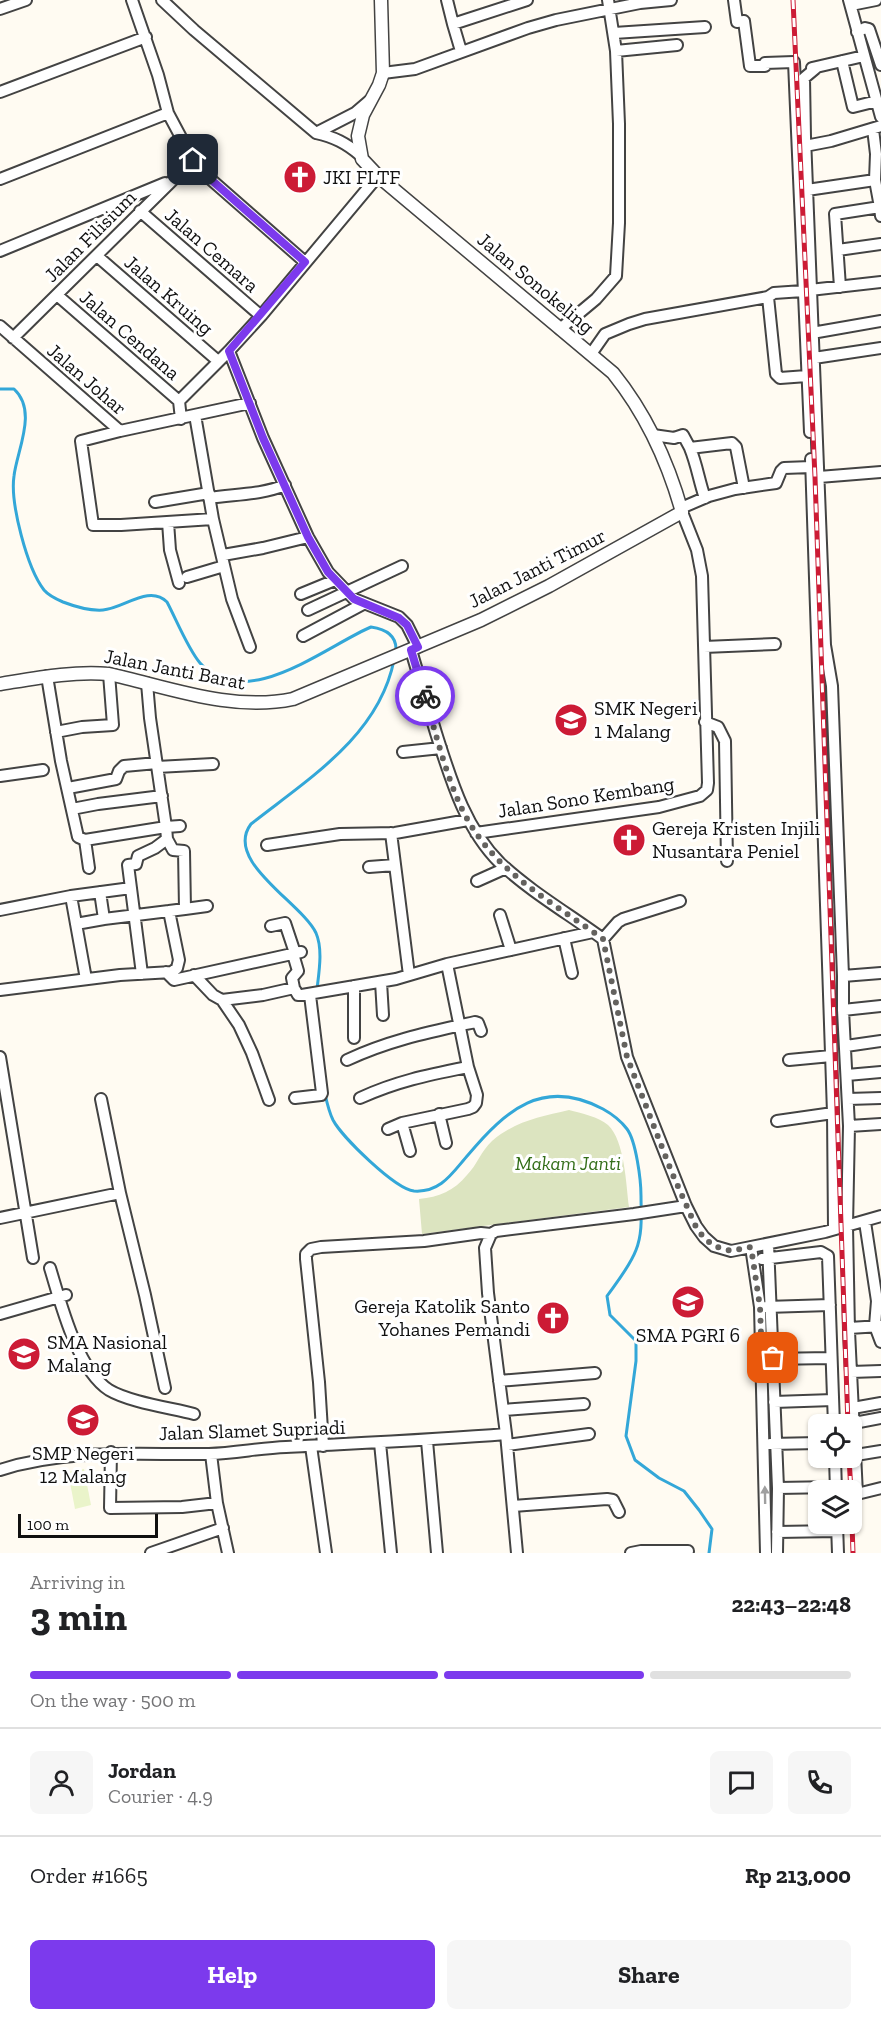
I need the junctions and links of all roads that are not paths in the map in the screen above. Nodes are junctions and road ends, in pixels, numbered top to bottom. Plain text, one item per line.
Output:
1 (26, 0) edge
2 (132, 0) edge
3 (162, 0) edge
4 (381, 0) edge
5 (447, 0) edge
6 (527, 0) edge
7 (671, 0) edge
8 (734, 0) edge
9 (876, 0) edge
10 (640, 1) edge
11 (850, 3) edge
12 (609, 5) edge
13 (0, 9) edge
14 (453, 24) junction
15 (705, 27) dead end
16 (857, 32) junction
17 (614, 33) junction
18 (146, 37) junction
19 (677, 45) dead end
20 (461, 51) junction
21 (616, 51) junction
22 (864, 56) junction
23 (842, 61) junction
24 (881, 65) edge
25 (816, 68) junction
26 (794, 71) junction
27 (382, 73) junction
28 (0, 92) edge
29 (369, 101) junction
30 (877, 101) junction
31 (168, 113) junction
32 (881, 117) edge
33 (877, 128) edge
34 (316, 133) junction
35 (805, 146) junction
36 (360, 155) junction
37 (193, 160) junction
38 (378, 176) junction
39 (0, 179) edge
40 (875, 180) junction
41 (171, 181) junction
42 (807, 190) junction
43 (881, 210) edge
44 (140, 211) junction
45 (881, 244) edge
46 (838, 250) junction
47 (0, 251) edge
48 (97, 256) junction
49 (305, 262) junction
50 (881, 282) edge
51 (840, 287) junction
52 (806, 291) junction
53 (57, 295) junction
54 (768, 297) junction
55 (261, 316) junction
56 (881, 321) edge
57 (0, 326) edge
58 (560, 329) junction
59 (812, 333) junction
60 (13, 338) junction
61 (881, 348) edge
62 (229, 351) junction
63 (591, 354) junction
64 (814, 358) junction
65 (218, 361) junction
66 (807, 376) junction
67 (179, 401) junction
68 (250, 403) junction
69 (195, 415) junction
70 (181, 419) junction
71 (120, 431) junction
72 (653, 435) junction
73 (690, 448) junction
74 (811, 467) junction
75 (881, 472) edge
76 (819, 477) junction
77 (285, 485) junction
78 (744, 488) junction
79 (209, 495) junction
80 (705, 498) junction
81 (155, 502) dead end
82 (682, 510) junction
83 (213, 519) junction
84 (168, 522) junction
85 (308, 537) junction
86 (224, 561) junction
87 (402, 566) dead end
88 (335, 580) junction
89 (347, 592) junction
90 (301, 594) dead end
91 (363, 604) junction
92 (308, 610) dead end
93 (303, 636) dead end
94 (775, 644) dead end
95 (250, 647) dead end
96 (704, 648) junction
97 (412, 650) junction
98 (109, 674) junction
99 (47, 676) junction
100 (147, 683) junction
101 (0, 684) edge
102 (705, 722) junction
103 (56, 732) junction
104 (441, 748) junction
105 (403, 752) dead end
106 (213, 764) dead end
107 (157, 765) junction
108 (43, 770) dead end
109 (0, 776) edge
110 (68, 788) junction
111 (162, 796) junction
112 (72, 809) junction
113 (468, 820) junction
114 (180, 826) dead end
115 (167, 833) junction
116 (391, 833) junction
117 (476, 833) junction
118 (86, 840) junction
119 (267, 846) dead end
120 (727, 861) dead end
121 (395, 865) junction
122 (369, 867) dead end
123 (89, 868) dead end
124 (506, 868) junction
125 (477, 881) dead end
126 (131, 888) junction
127 (100, 892) junction
128 (71, 896) junction
129 (680, 901) dead end
130 (207, 906) dead end
131 (185, 909) junction
132 (0, 910) edge
133 (168, 911) junction
134 (500, 915) dead end
135 (135, 916) junction
136 (104, 920) junction
137 (76, 924) junction
138 (271, 926) dead end
139 (598, 936) junction
140 (564, 938) junction
141 (511, 950) junction
142 (296, 953) junction
143 (447, 964) junction
144 (166, 972) junction
145 (572, 973) dead end
146 (881, 973) edge
147 (142, 974) junction
148 (194, 975) junction
149 (409, 975) junction
150 (843, 976) junction
151 (86, 979) junction
152 (381, 982) junction
153 (354, 986) junction
154 (294, 988) junction
155 (0, 990) edge
156 (311, 994) junction
157 (222, 1000) junction
158 (881, 1006) edge
159 (843, 1010) junction
160 (383, 1015) dead end
161 (459, 1026) junction
162 (481, 1031) dead end
163 (354, 1038) dead end
164 (881, 1041) edge
165 (846, 1046) junction
166 (831, 1056) junction
167 (0, 1057) edge
168 (347, 1060) dead end
169 (789, 1060) dead end
170 (468, 1067) junction
171 (881, 1072) edge
172 (847, 1076) junction
173 (295, 1098) dead end
174 (360, 1098) dead end
175 (881, 1098) edge
176 (101, 1099) dead end
177 (848, 1099) junction
178 (269, 1100) dead end
179 (833, 1113) junction
180 (439, 1114) junction
181 (777, 1121) dead end
182 (402, 1123) junction
183 (881, 1124) edge
184 (849, 1126) junction
185 (388, 1129) dead end
186 (446, 1143) dead end
187 (410, 1151) dead end
188 (120, 1193) junction
189 (686, 1206) junction
190 (24, 1212) junction
191 (881, 1216) edge
192 (0, 1218) edge
193 (865, 1222) junction
194 (847, 1226) junction
195 (834, 1230) junction
196 (491, 1234) junction
197 (768, 1244) junction
198 (751, 1247) junction
199 (768, 1257) junction
200 (33, 1258) dead end
201 (876, 1258) edge
202 (753, 1261) junction
203 (50, 1268) dead end
204 (62, 1296) junction
205 (830, 1305) junction
206 (772, 1306) junction
207 (760, 1307) junction
208 (0, 1314) edge
209 (878, 1326) edge
210 (849, 1328) junction
211 (881, 1342) edge
212 (831, 1358) junction
213 (767, 1359) junction
214 (881, 1371) edge
215 (851, 1372) junction
216 (595, 1373) dead end
217 (499, 1381) junction
218 (165, 1388) dead end
219 (833, 1400) junction
220 (774, 1402) junction
221 (881, 1403) edge
222 (584, 1404) dead end
223 (853, 1408) junction
224 (503, 1410) junction
225 (194, 1414) dead end
226 (834, 1414) edge
227 (853, 1414) edge
228 (881, 1418) edge
229 (862, 1422) edge
230 (589, 1434) dead end
231 (506, 1439) junction
232 (427, 1441) junction
233 (380, 1443) junction
234 (808, 1443) edge
235 (776, 1444) junction
236 (764, 1445) junction
237 (311, 1446) junction
238 (323, 1446) junction
239 (881, 1451) edge
240 (111, 1452) junction
241 (210, 1454) junction
242 (862, 1454) edge
243 (856, 1468) edge
244 (0, 1470) edge
245 (778, 1488) junction
246 (881, 1488) edge
247 (808, 1489) edge
248 (217, 1503) junction
249 (513, 1506) junction
250 (619, 1512) dead end
251 (223, 1528) junction
252 (808, 1530) edge
253 (777, 1532) junction
254 (837, 1534) edge
255 (688, 1551) dead end
256 (151, 1553) edge
257 (228, 1553) edge
258 (326, 1553) edge
259 (391, 1553) edge
260 (437, 1553) edge
261 (517, 1553) edge
262 (632, 1553) edge
263 (766, 1553) edge
264 (777, 1553) edge
265 (838, 1553) edge

1 - 13 street
2 - 18 street
3 - 34 street
4 - 27 street
5 - 14 street
6 - 14 street
7 - 10 street
8 - 26 street
9 - 11 street
10 - 12 street
11 - 16 street
12 - 17 street
12 - 20 street
14 - 20 street
15 - 17 street
16 - 22 street
16 - 24 street
17 - 21 street
18 - 28 street
18 - 31 street
19 - 21 street
20 - 27 street
21 - 58 street
22 - 23 street
22 - 30 street
23 - 25 street
23 - 30 street
25 - 26 street
25 - 35 street
26 - 52 street
27 - 29 street
29 - 34 street
29 - 36 street
30 - 32 street
31 - 37 street
31 - 39 street
33 - 35 street
33 - 40 street
34 - 36 street
35 - 42 street
36 - 38 street, Jalan Sonokeling
37 - 41 street, Jalan Filisium
37 - 49 street
38 - 49 street
38 - 58 street, Jalan Sonokeling
40 - 42 street
40 - 43 street
41 - 44 street, Jalan Filisium
41 - 47 street
42 - 52 street
43 - 46 street
44 - 48 street, Jalan Filisium
44 - 55 street, Jalan Cemara
45 - 46 street
46 - 51 street
48 - 53 street, Jalan Filisium
48 - 65 street, Jalan Kruing
49 - 55 street
50 - 51 street
51 - 52 street
52 - 54 street
52 - 59 street
52 - 66 street
53 - 60 street, Jalan Filisium
53 - 67 street, Jalan Cendana
54 - 63 street
54 - 66 street
55 - 62 street
56 - 59 street
57 - 60 street, Jalan Johar
58 - 63 street, Jalan Sonokeling
59 - 64 street
60 - 71 street, Jalan Johar
61 - 64 street
62 - 65 street
62 - 68 street
63 - 72 street, Jalan Sonokeling
64 - 76 street
65 - 67 street
66 - 74 street
67 - 70 street
68 - 69 street, Jalan Johar
68 - 77 street
69 - 70 street, Jalan Johar
69 - 79 street
70 - 71 street, Jalan Johar
71 - 84 street
72 - 73 street
72 - 82 street, Jalan Sonokeling
73 - 78 street
73 - 80 street
74 - 78 street
74 - 166 street
75 - 76 street
76 - 150 street
77 - 79 street
77 - 85 street
78 - 80 street
79 - 81 street
79 - 83 street
80 - 82 street
82 - 96 street, Jalan Sono Kembang
82 - 97 street, Jalan Janti Timur
83 - 84 street
83 - 86 street
84 - 86 street
85 - 86 street
85 - 88 street
86 - 95 street
87 - 89 street
88 - 89 street
88 - 90 street
89 - 91 street
89 - 92 street
91 - 93 street
91 - 97 street
94 - 96 street
96 - 102 street, Jalan Sono Kembang
97 - 100 street, Jalan Janti Barat
97 - 104 street
98 - 99 street, Jalan Janti Barat
98 - 100 street, Jalan Janti Barat
98 - 103 street
99 - 101 street, Jalan Janti Barat
99 - 103 street
100 - 107 street
102 - 117 street, Jalan Sono Kembang
102 - 120 street
103 - 110 street
104 - 105 street
104 - 113 street
106 - 107 street
107 - 110 street
107 - 111 street
108 - 109 street
110 - 112 street
111 - 112 street
111 - 115 street
112 - 118 street
113 - 116 street
113 - 117 street
114 - 115 street
115 - 118 street
115 - 126 street
115 - 131 street
116 - 119 street
116 - 121 street
117 - 124 street
118 - 123 street
121 - 122 street
121 - 149 street
124 - 125 street
124 - 139 street
126 - 127 street
126 - 135 street
127 - 128 street
127 - 136 street
128 - 132 street
128 - 137 street
129 - 139 street
130 - 131 street
131 - 133 street
133 - 135 street
133 - 144 street
134 - 141 street
135 - 136 street
135 - 147 street
136 - 137 street
137 - 151 street
138 - 142 street
139 - 140 street
139 - 189 street
140 - 141 street
140 - 145 street
141 - 143 street
142 - 148 street
142 - 154 street
143 - 149 street
143 - 161 street
144 - 147 street
144 - 148 street
146 - 150 street
147 - 151 street
148 - 157 street
149 - 152 street
150 - 159 street
151 - 155 street
152 - 153 street
152 - 160 street
153 - 156 street
153 - 163 street
154 - 156 street
154 - 157 street
156 - 173 street
157 - 178 street
158 - 159 street
159 - 165 street
161 - 162 street
161 - 168 street
161 - 170 street
164 - 165 street
165 - 172 street
166 - 169 street
166 - 179 street
167 - 190 street
170 - 174 street
170 - 180 street
171 - 172 street
172 - 177 street
175 - 177 street
176 - 188 street
177 - 184 street
179 - 181 street
179 - 195 street
180 - 182 street
180 - 186 street
182 - 185 street
182 - 187 street
183 - 184 street
184 - 194 street
188 - 190 street
188 - 218 street
189 - 196 street
189 - 198 street
190 - 192 street
190 - 200 street
191 - 193 street
193 - 194 street
193 - 201 street
194 - 195 street
194 - 210 street
195 - 197 street
196 - 217 street
196 - 238 street
197 - 198 street
197 - 199 street
198 - 202 street
199 - 202 street
199 - 205 street
199 - 206 street
201 - 209 street
202 - 207 street
203 - 204 street
204 - 208 street
204 - 225 street
205 - 206 street
205 - 212 street
206 - 207 street
206 - 213 street
207 - 213 street
209 - 210 street
209 - 211 street
210 - 215 street
212 - 213 street
212 - 219 street
213 - 220 street
213 - 236 street
214 - 215 street
215 - 223 street
216 - 217 street
217 - 224 street
219 - 220 street
219 - 226 street
220 - 235 street
221 - 223 street
222 - 224 street
223 - 227 street
224 - 231 street
228 - 229 street
230 - 231 street, Jalan Slamet Supriadi
231 - 232 street, Jalan Slamet Supriadi
231 - 249 street
232 - 233 street, Jalan Slamet Supriadi
232 - 260 street
233 - 238 street, Jalan Slamet Supriadi
233 - 259 street
234 - 235 street
235 - 236 street
235 - 245 street
263 -> 236 street
237 - 238 street, Jalan Slamet Supriadi
237 - 241 street, Jalan Slamet Supriadi
237 - 258 street
239 - 242 street
240 - 241 street, Jalan Slamet Supriadi
240 - 244 street, Jalan Slamet Supriadi
240 - 248 street
241 - 248 street
243 - 246 street
245 - 247 street
245 - 253 street
248 - 251 street
249 - 250 street
249 - 261 street
251 - 256 street
251 - 257 street
252 - 253 street
253 - 264 street
254 - 265 street
255 - 262 street

